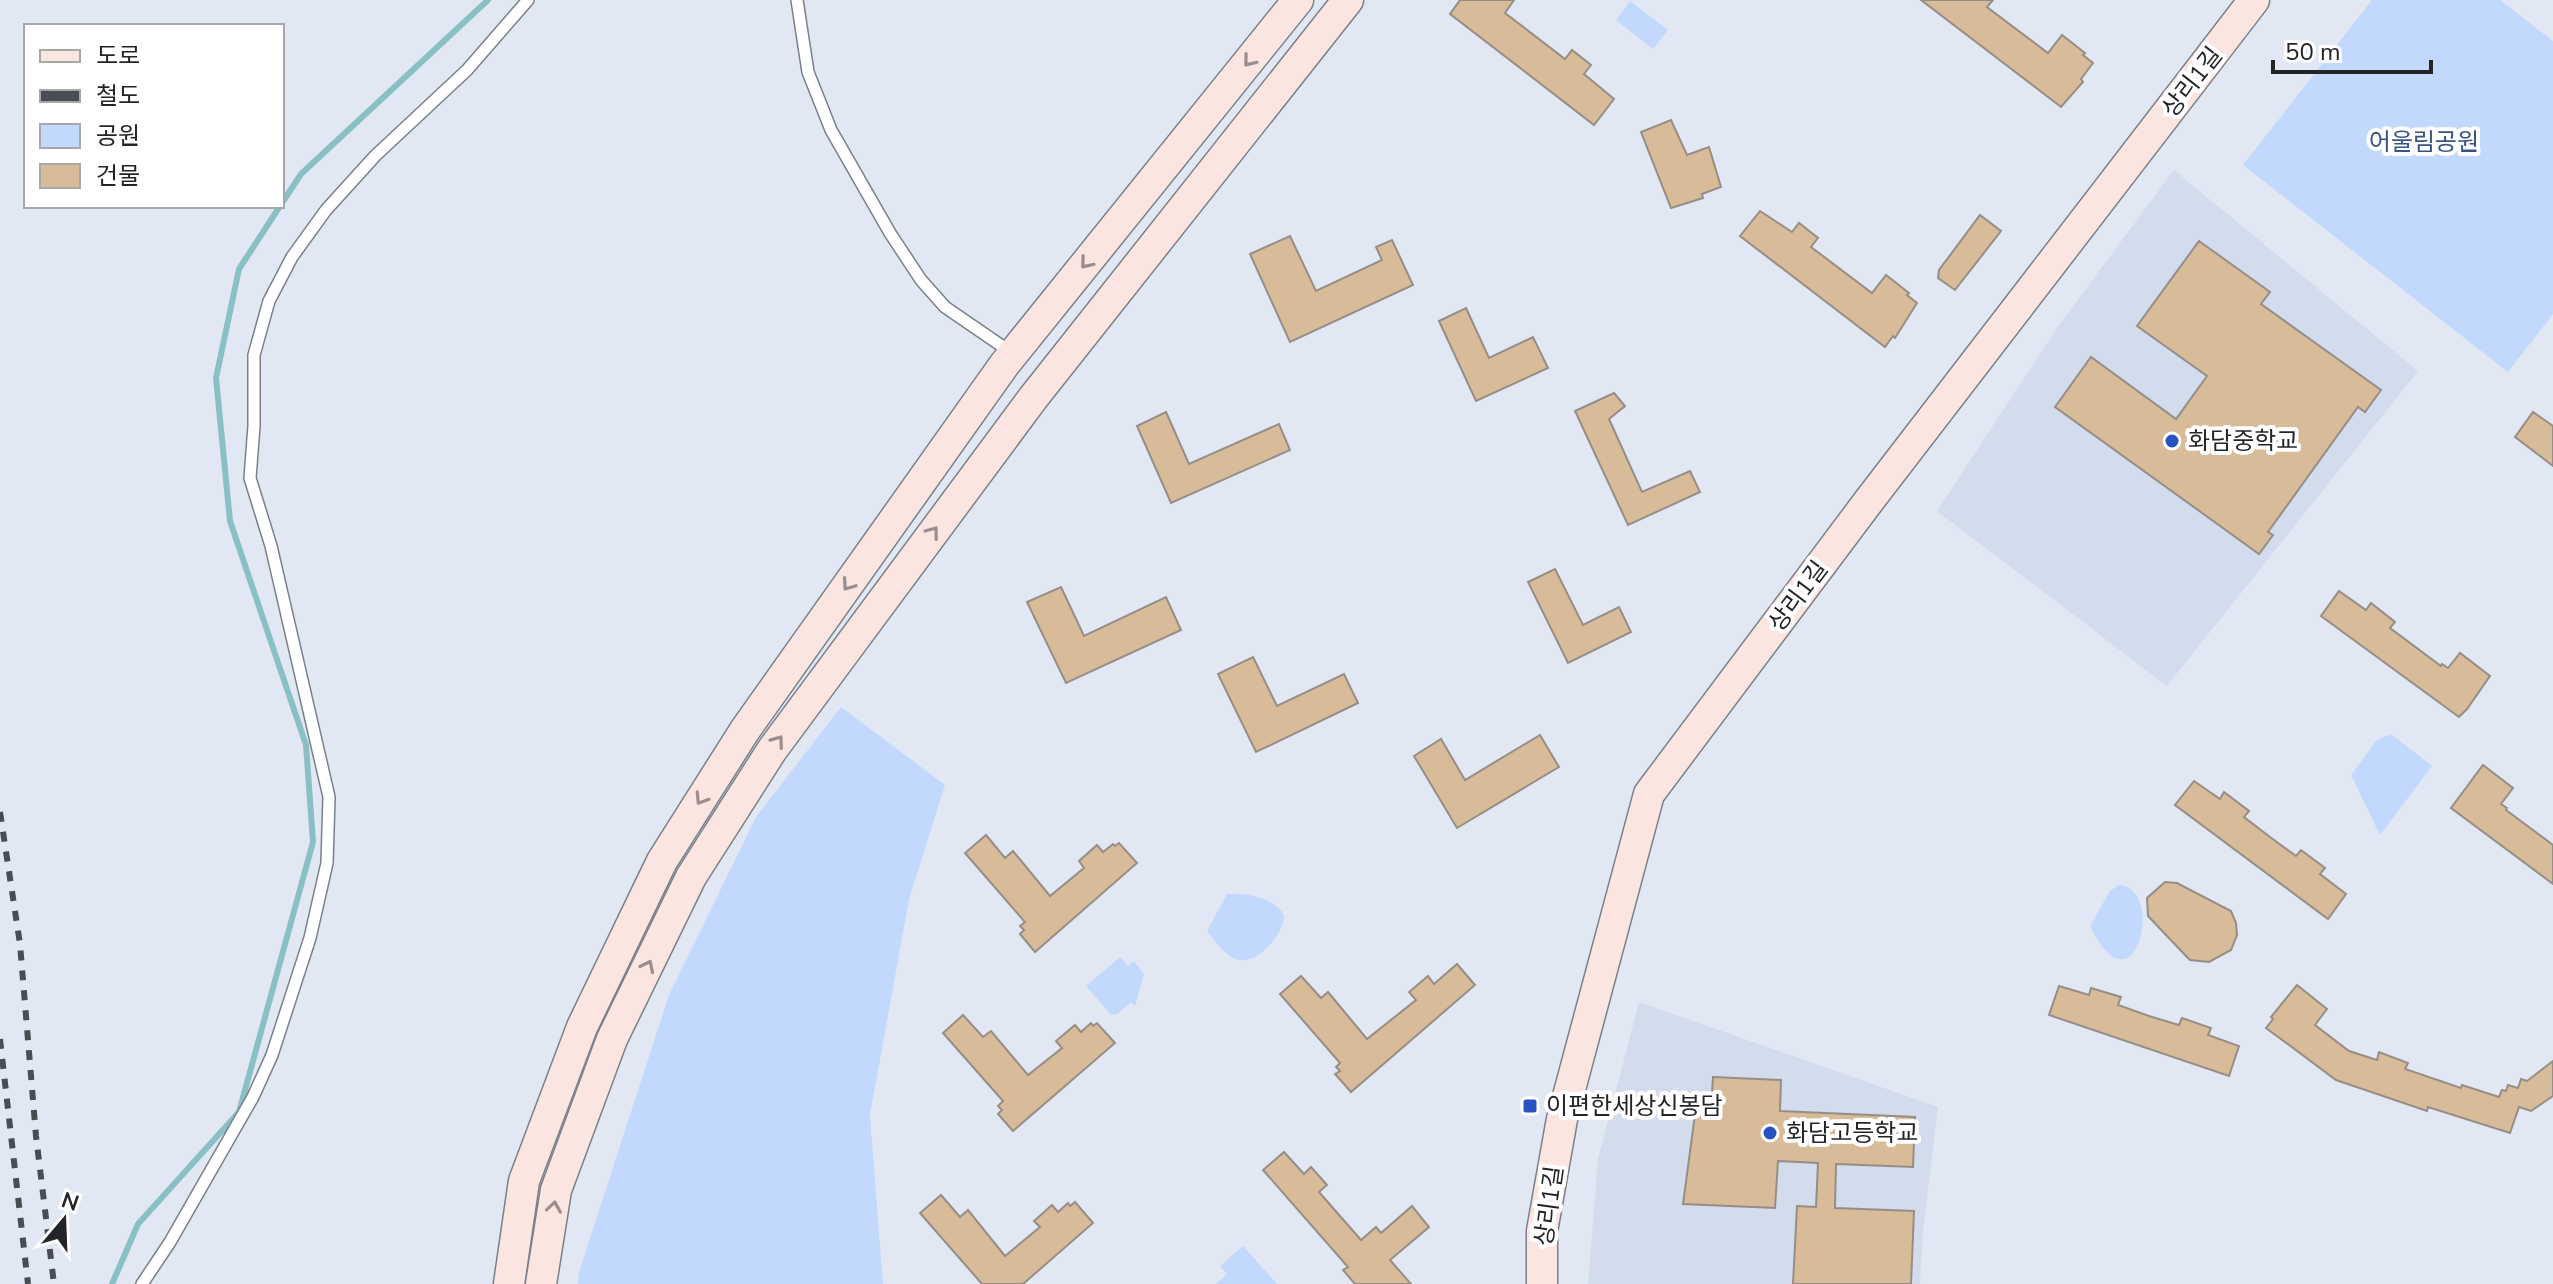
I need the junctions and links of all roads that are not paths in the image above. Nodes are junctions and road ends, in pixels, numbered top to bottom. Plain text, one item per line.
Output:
1 (528, 0) edge
2 (797, 0) edge
3 (1298, 0) edge
4 (1348, 0) edge
5 (2254, 0) edge
6 (1013, 354) junction
7 (142, 1284) edge
8 (509, 1284) edge
9 (541, 1284) edge
10 (1542, 1284) edge

1 - 7 lane
2 - 6 lane
3 -> 6 main road
9 -> 4 main road
5 - 10 main road, 상리1길
6 -> 8 main road

